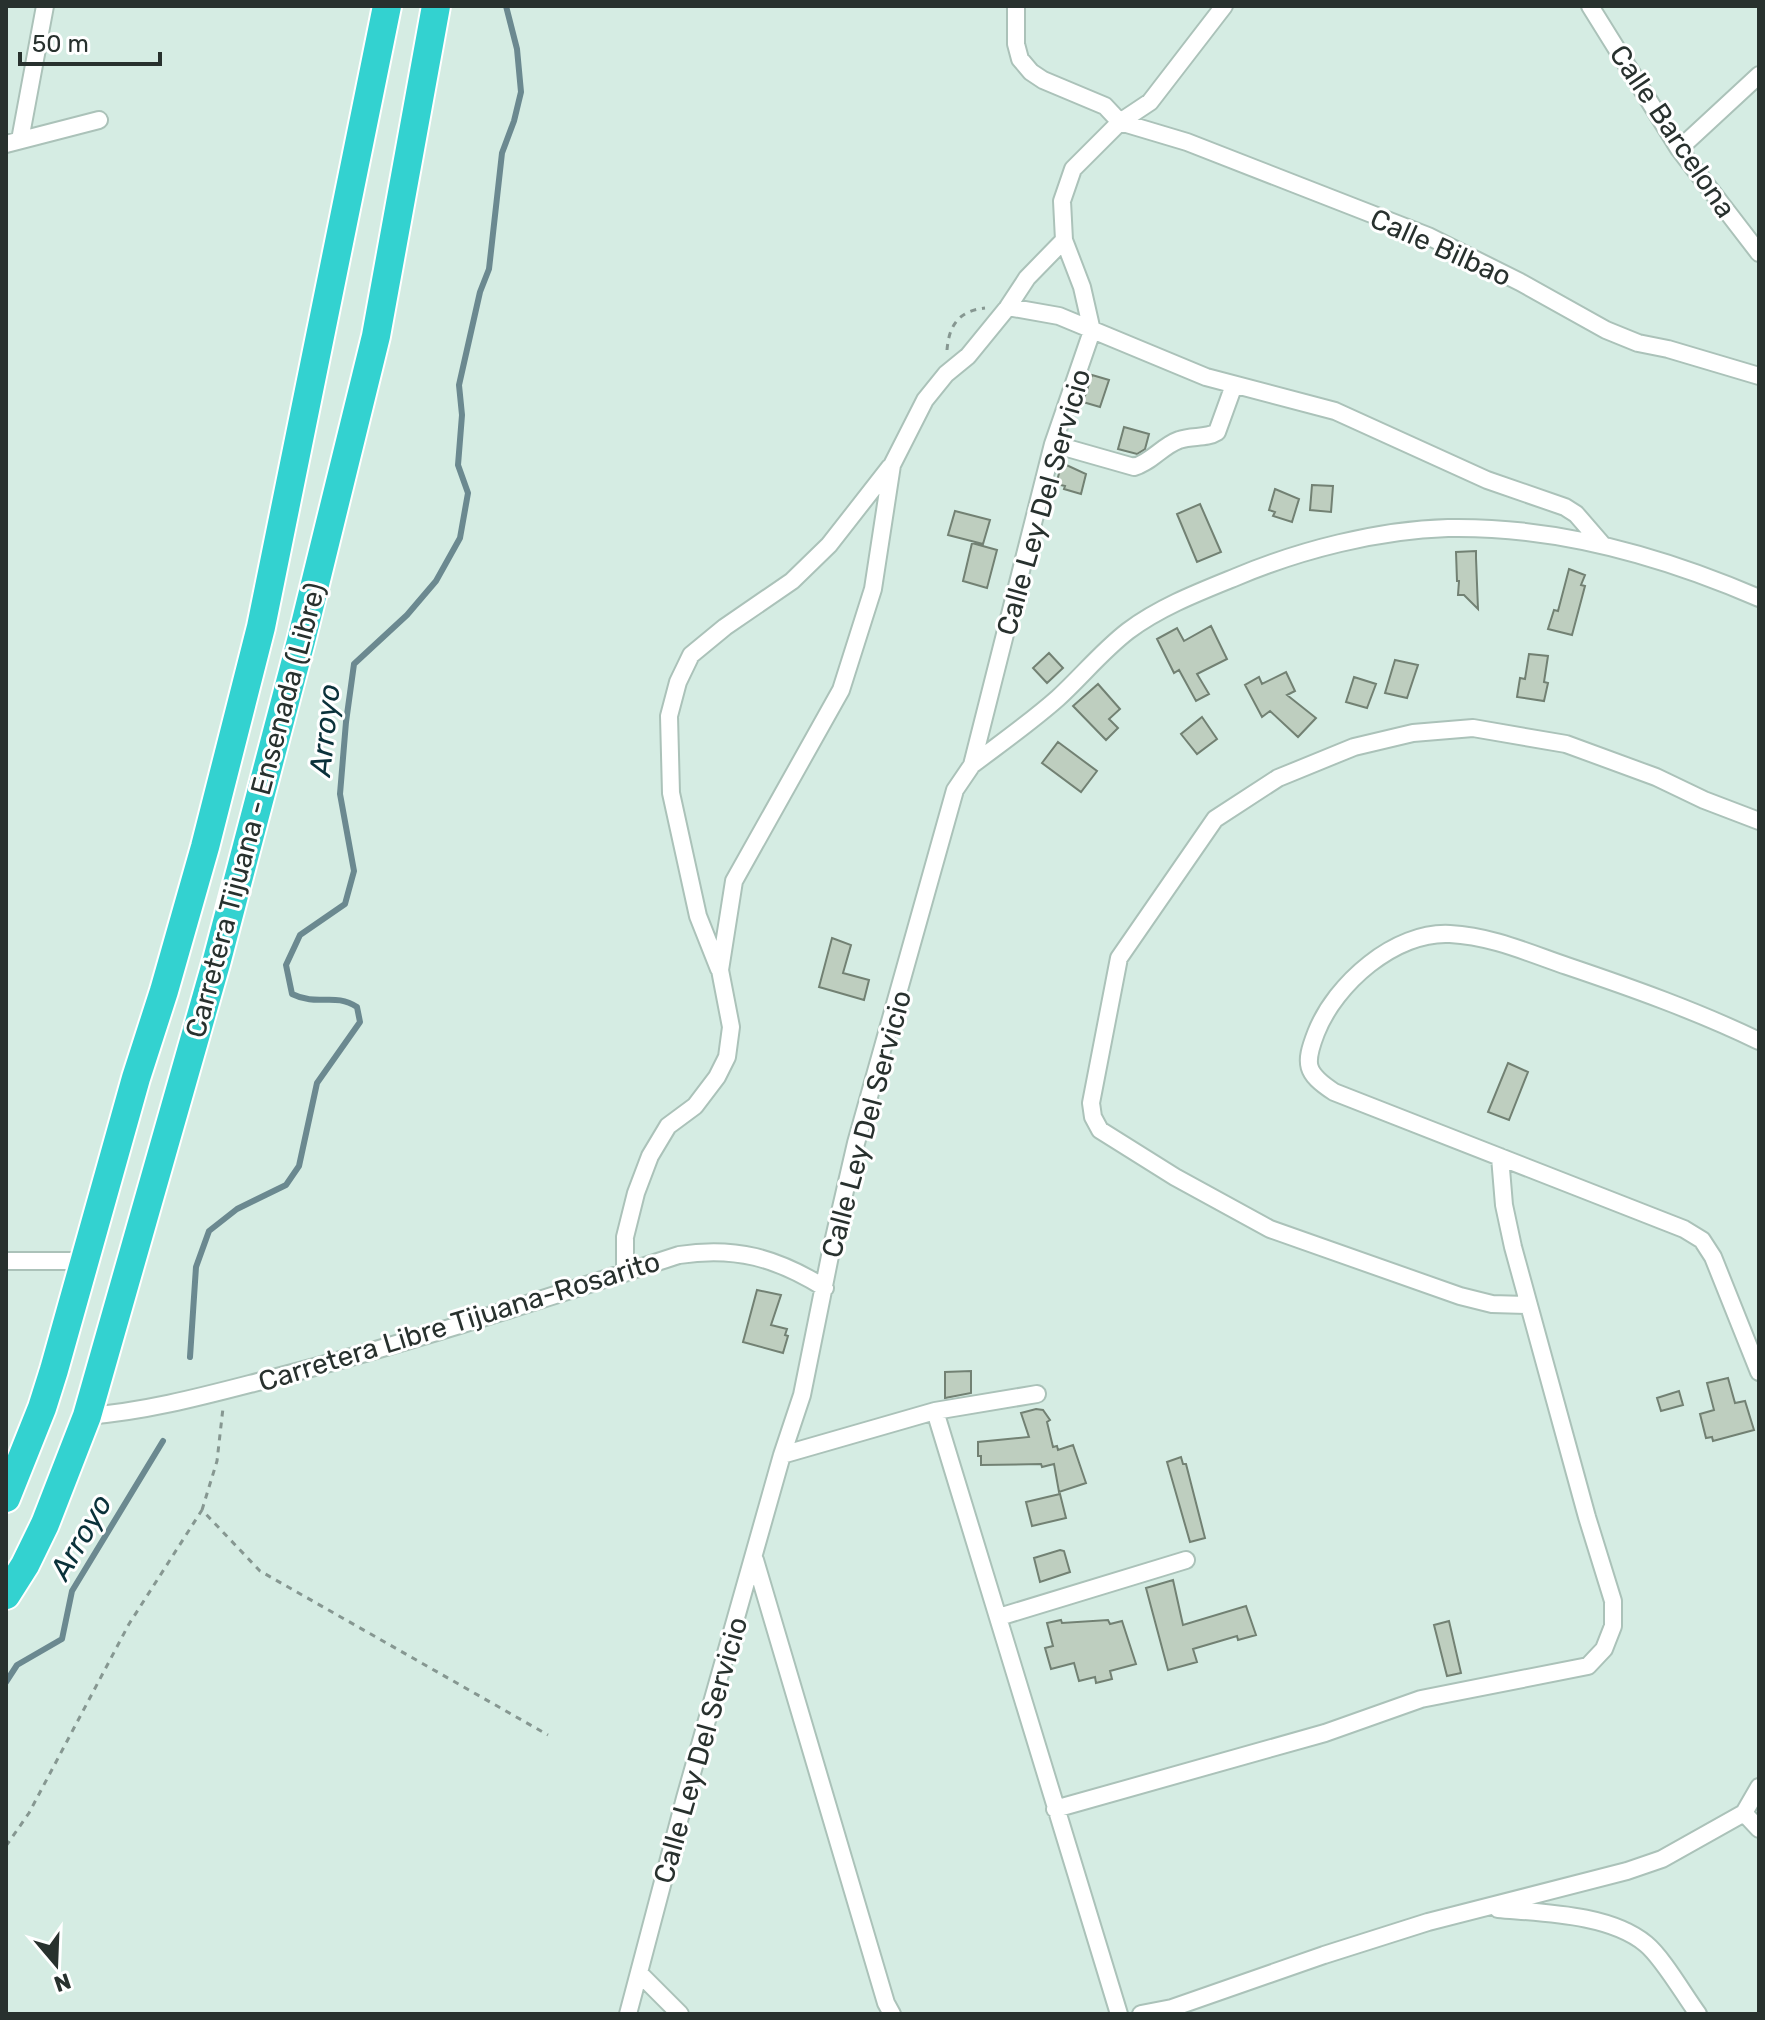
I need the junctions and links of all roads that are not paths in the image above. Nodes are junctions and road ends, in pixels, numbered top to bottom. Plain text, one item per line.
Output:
1 (45, 6) edge
2 (387, 6) edge
3 (1016, 6) edge
4 (1224, 6) edge
5 (1590, 6) edge
6 (432, 8) edge
7 (1759, 75) edge
8 (99, 120) dead end
9 (1120, 122) junction
10 (13, 142) edge
11 (1679, 149) junction
12 (1064, 240) junction
13 (1759, 253) edge
14 (1008, 307) junction
15 (1092, 331) junction
16 (1759, 376) edge
17 (1234, 385) junction
18 (1053, 444) junction
19 (892, 465) junction
20 (1602, 544) junction
21 (1759, 598) edge
22 (972, 765) junction
23 (1759, 821) edge
24 (720, 970) junction
25 (1759, 1041) edge
26 (1500, 1157) junction
27 (6, 1261) edge
28 (85, 1261) junction
29 (625, 1273) junction
30 (825, 1288) junction
31 (1529, 1305) junction
32 (1759, 1372) edge
33 (1037, 1394) dead end
34 (935, 1411) junction
35 (87, 1416) junction
36 (782, 1455) junction
37 (6, 1498) edge
38 (754, 1559) junction
39 (1186, 1560) dead end
40 (6, 1595) edge
41 (999, 1617) junction
42 (1759, 1787) edge
43 (1055, 1809) junction
44 (1744, 1813) junction
45 (1759, 1829) edge
46 (1488, 1908) junction
47 (639, 1973) junction
48 (628, 2014) edge
49 (680, 2014) edge
50 (892, 2014) edge
51 (1119, 2014) edge
52 (1141, 2014) edge
53 (1698, 2014) edge

1 - 10 street
2 - 28 highway, Carretera Tijuana - Ensenada (Libre)
3 - 9 street, Calle Bilbao
4 - 9 street, Calle Ley Del Servicio
5 - 11 street, Calle Barcelona
6 - 35 highway, Carretera Tijuana - Ensenada (Libre)
7 - 11 street
8 - 10 street
9 - 12 street, Calle Ley Del Servicio
9 - 16 street, Calle Bilbao
11 - 13 street, Calle Barcelona
12 - 14 street
12 - 15 street, Calle Ley Del Servicio
14 - 15 street
14 - 19 street
15 - 17 street
15 - 18 street, Calle Ley Del Servicio
17 - 18 street
17 - 20 street
18 - 22 street, Calle Ley Del Servicio
19 - 24 street
19 - 24 street
20 - 21 street
20 - 22 street
22 - 30 street, Calle Ley Del Servicio
23 - 31 street
24 - 29 street
25 - 26 street
26 - 31 street
26 - 32 street
27 - 28 street
28 - 37 highway, Carretera Tijuana - Ensenada (Libre)
29 - 30 street, Carretera Libre Tijuana-Rosarito
29 - 35 street, Carretera Libre Tijuana-Rosarito
30 - 36 street, Calle Ley Del Servicio
31 - 43 street
33 - 34 street
34 - 36 street
34 - 41 street
35 - 40 highway, Carretera Tijuana - Ensenada (Libre)
36 - 38 street, Calle Ley Del Servicio
38 - 47 street, Calle Ley Del Servicio
38 - 50 street
39 - 41 street
41 - 43 street
42 - 44 street
43 - 51 street
44 - 45 street
44 - 46 street
46 - 52 street
46 - 53 street
47 - 48 street, Calle Ley Del Servicio
47 - 49 street

